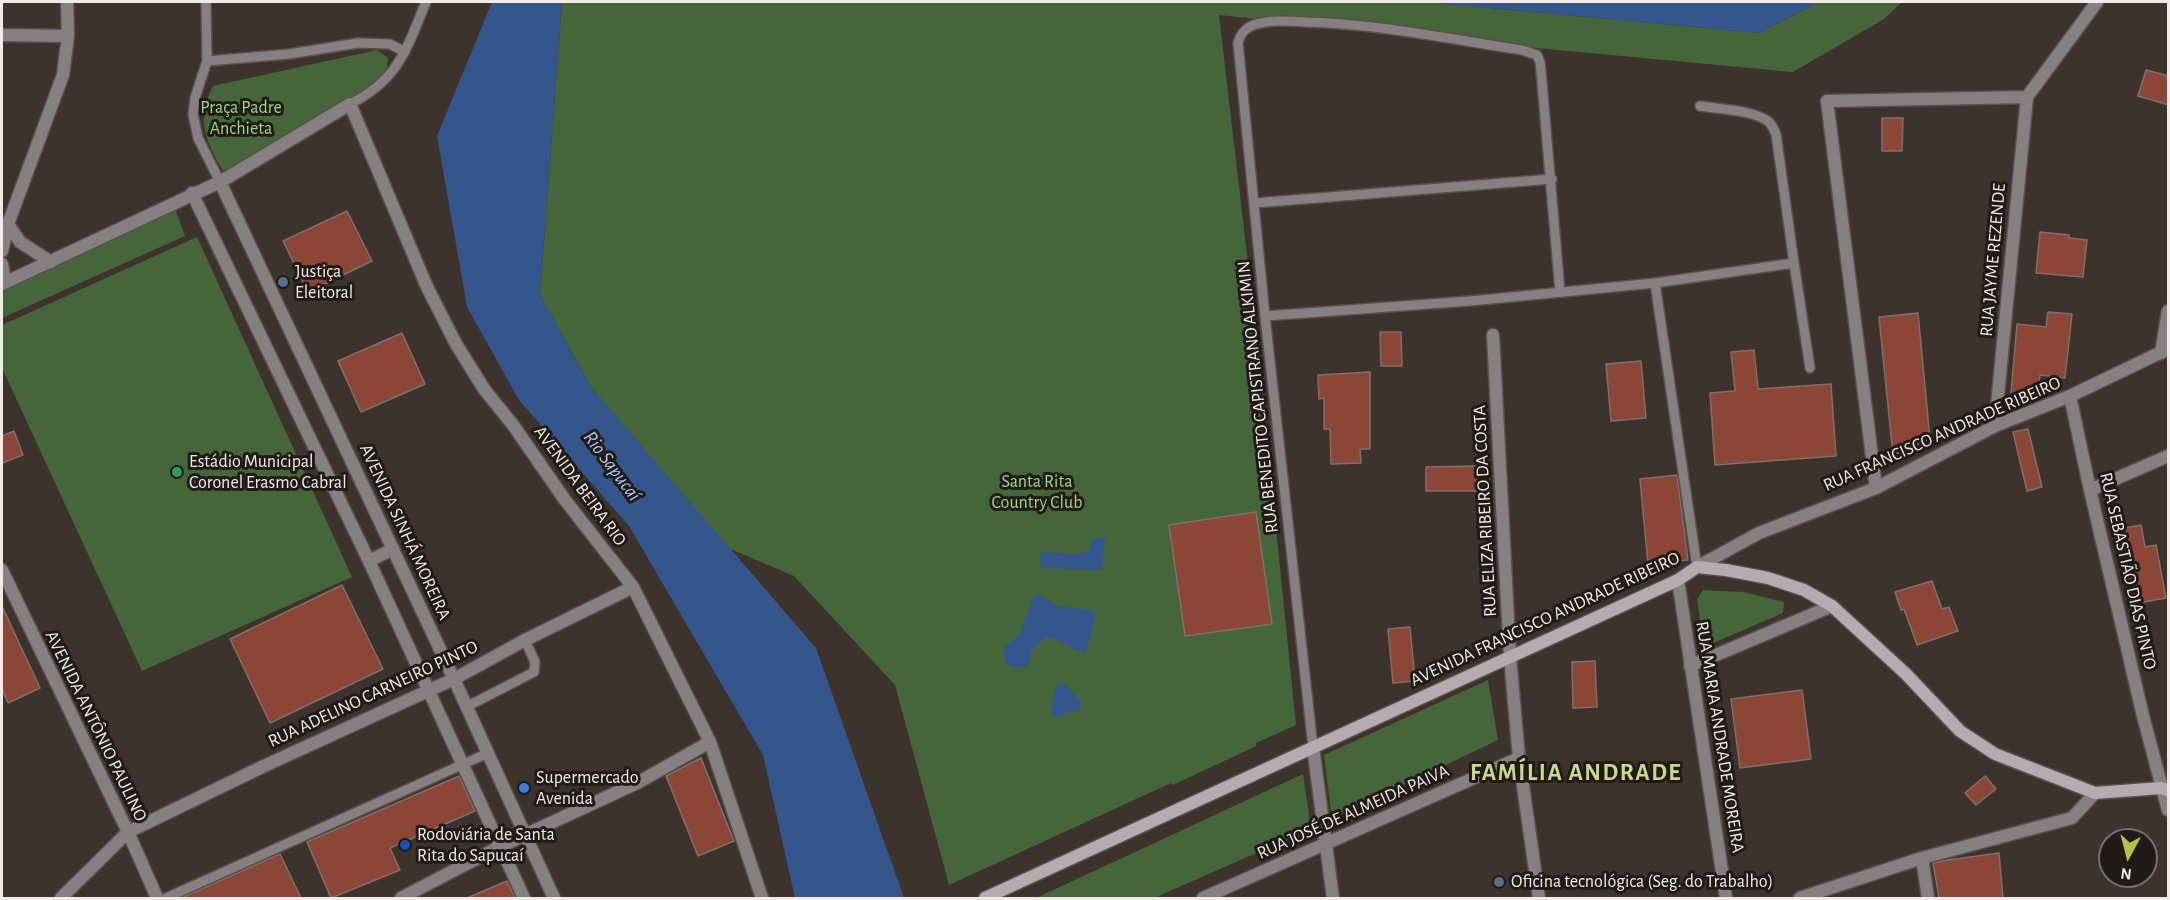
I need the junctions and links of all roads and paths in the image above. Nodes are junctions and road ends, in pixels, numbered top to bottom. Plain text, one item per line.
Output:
1 (67, 2) edge
2 (206, 2) edge
3 (426, 2) edge
4 (2097, 2) edge
5 (2, 35) edge
6 (68, 36) junction
7 (405, 52) junction
8 (207, 61) junction
9 (2027, 98) junction
10 (350, 104) junction
11 (1700, 106) dead end
12 (1552, 179) junction
13 (220, 182) junction
14 (192, 193) junction
15 (1255, 203) junction
16 (8, 224) junction
17 (2, 251) edge
18 (51, 262) junction
19 (1794, 263) junction
20 (2, 264) edge
21 (3, 283) edge
22 (1655, 283) junction
23 (1560, 292) junction
24 (2169, 311) edge
25 (1265, 316) junction
26 (1493, 335) dead end
27 (2165, 351) edge
28 (1810, 368) dead end
29 (2070, 396) junction
30 (1995, 426) junction
31 (2169, 456) edge
32 (1876, 488) junction
33 (2090, 490) junction
34 (393, 549) junction
35 (369, 561) junction
36 (1697, 567) junction
37 (2, 570) edge
38 (1678, 580) junction
39 (633, 587) junction
40 (1832, 606) junction
41 (525, 640) junction
42 (1510, 657) junction
43 (1690, 666) junction
44 (454, 679) junction
45 (429, 690) junction
46 (466, 707) junction
47 (710, 742) junction
48 (1313, 747) junction
49 (488, 753) junction
50 (1519, 759) junction
51 (462, 765) junction
52 (2166, 787) edge
53 (2095, 793) junction
54 (2169, 810) edge
55 (128, 832) junction
56 (525, 836) junction
57 (1324, 843) junction
58 (501, 846) junction
59 (1922, 858) junction
60 (61, 898) edge
61 (156, 898) edge
62 (166, 898) edge
63 (400, 898) edge
64 (524, 898) edge
65 (554, 898) edge
66 (762, 898) edge
67 (986, 898) edge
68 (1203, 898) edge
69 (1333, 898) edge
70 (1539, 898) edge
71 (1726, 898) edge
72 (1800, 898) edge
73 (1928, 898) edge

1 - 6 street
2 - 8 lane
3 - 7 lane
4 - 9 street
5 - 6 street
6 - 16 street
7 - 8 lane
7 - 10 lane
8 - 13 lane
9 - 30 street, RUA JAYME REZENDE
9 - 32 street
10 - 13 street
10 - 39 street, AVENIDA BEIRA RIO
11 - 19 lane
12 - 15 lane
12 - 15 lane, RUA BENEDITO CAPISTRANO ALKIMIN
12 - 23 lane
13 - 14 street
13 - 34 street, AVENIDA SINHÁ MOREIRA
14 - 18 street
14 - 35 street
15 - 25 lane, RUA BENEDITO CAPISTRANO ALKIMIN
16 - 17 street
16 - 18 street
18 - 21 street
19 - 22 lane
19 - 28 lane
20 - 21 street
22 - 23 lane
22 - 36 lane
23 - 25 lane
24 - 27 street
25 - 48 lane, RUA BENEDITO CAPISTRANO ALKIMIN
26 - 42 street, RUA ELIZA RIBEIRO DA COSTA
27 - 29 street, RUA FRANCISCO ANDRADE RIBEIRO
29 - 30 street, RUA FRANCISCO ANDRADE RIBEIRO
29 - 33 street, RUA SEBASTIÃO DIAS PINTO
30 - 32 street, RUA FRANCISCO ANDRADE RIBEIRO
31 - 33 street
32 - 36 street, RUA FRANCISCO ANDRADE RIBEIRO
33 - 52 street, RUA SEBASTIÃO DIAS PINTO
34 - 35 street
34 - 44 street, AVENIDA SINHÁ MOREIRA
35 - 45 street
36 - 38 main road, AVENIDA FRANCISCO ANDRADE RIBEIRO
36 - 40 main road, AVENIDA FRANCISCO ANDRADE RIBEIRO
37 - 55 street, AVENIDA ANTÔNIO PAULINO
38 - 42 main road, AVENIDA FRANCISCO ANDRADE RIBEIRO
38 - 43 street, RUA MARIA ANDRADE MOREIRA
39 - 41 street, RUA ADELINO CARNEIRO PINTO
39 - 47 street, AVENIDA BEIRA RIO
40 - 43 street
40 - 53 main road, AVENIDA FRANCISCO ANDRADE RIBEIRO
41 - 44 street, RUA ADELINO CARNEIRO PINTO
41 - 46 lane
42 - 48 main road, AVENIDA FRANCISCO ANDRADE RIBEIRO
42 - 50 street, RUA ELIZA RIBEIRO DA COSTA
43 - 71 street, RUA MARIA ANDRADE MOREIRA
44 - 45 street, RUA ADELINO CARNEIRO PINTO
44 - 46 street, AVENIDA SINHÁ MOREIRA
45 - 51 street
45 - 55 street, RUA ADELINO CARNEIRO PINTO
46 - 49 street, AVENIDA SINHÁ MOREIRA
47 - 56 street
47 - 66 street, AVENIDA BEIRA RIO
48 - 57 street
48 - 67 main road, AVENIDA FRANCISCO ANDRADE RIBEIRO
49 - 51 lane
49 - 56 street, AVENIDA SINHÁ MOREIRA
50 - 57 street, RUA JOSÉ DE ALMEIDA PAIVA
50 - 70 street, RUA ELIZA RIBEIRO DA COSTA
51 - 58 street
51 - 62 lane
52 - 53 main road, AVENIDA FRANCISCO ANDRADE RIBEIRO
52 - 54 street, RUA SEBASTIÃO DIAS PINTO
53 - 59 street
55 - 60 street, RUA ADELINO CARNEIRO PINTO
55 - 61 street, AVENIDA ANTÔNIO PAULINO
56 - 58 street
56 - 65 street, AVENIDA SINHÁ MOREIRA
57 - 68 street, RUA JOSÉ DE ALMEIDA PAIVA
57 - 69 street
58 - 63 street
58 - 64 street
59 - 72 street
59 - 73 street

